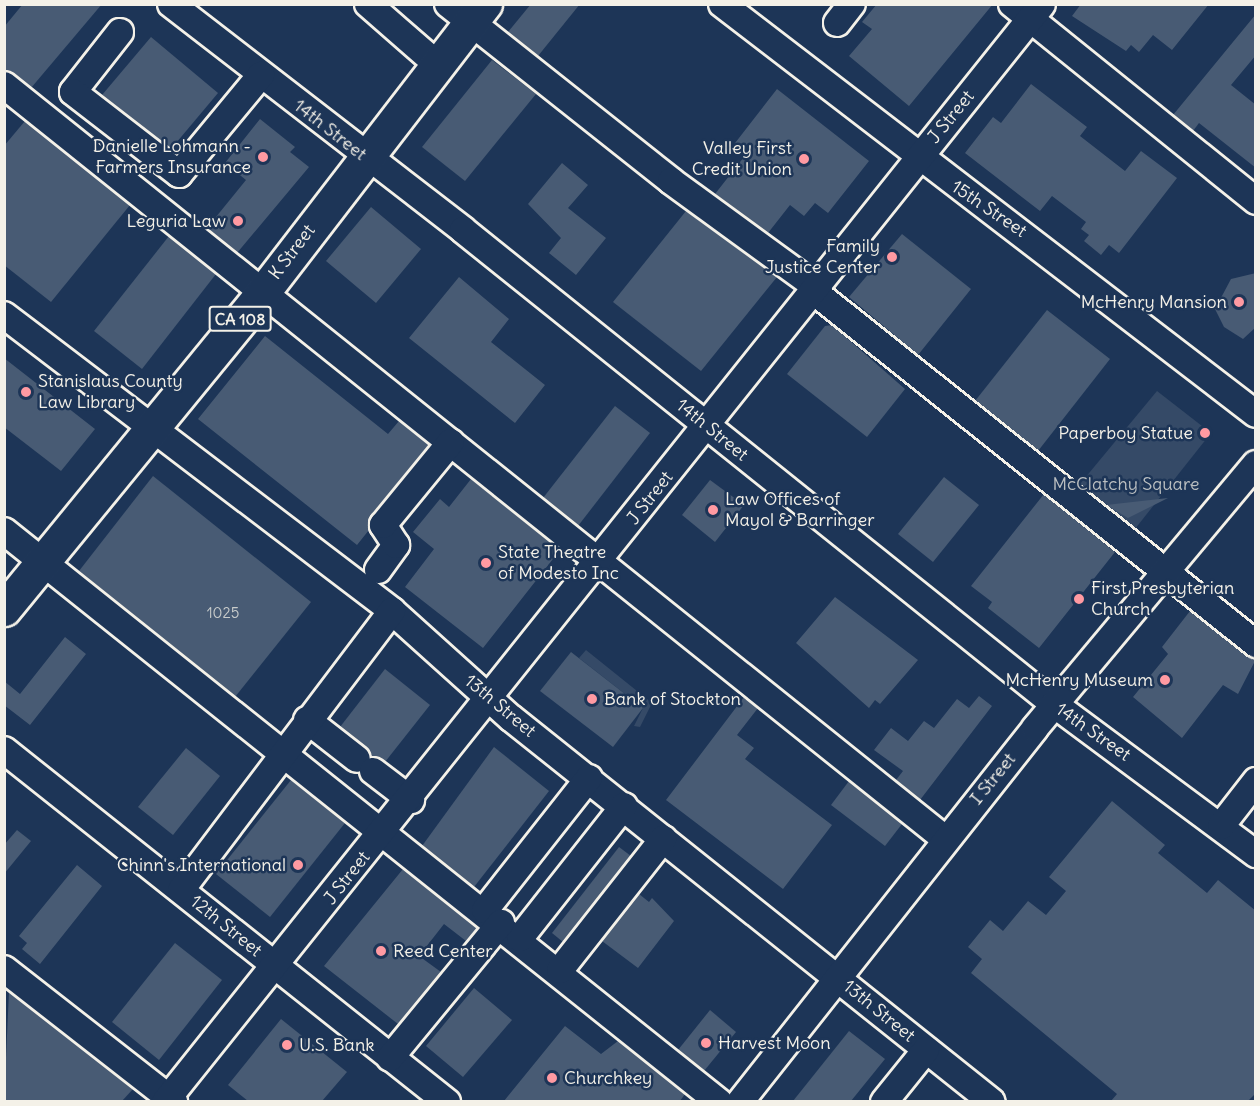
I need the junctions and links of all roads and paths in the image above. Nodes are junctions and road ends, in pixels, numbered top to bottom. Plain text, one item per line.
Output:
1 (171, 4) edge
2 (368, 4) edge
3 (722, 4) edge
4 (1028, 9) edge
5 (468, 11) edge
6 (120, 32) dead end
7 (438, 65) junction
8 (261, 75) junction
9 (4, 85) edge
10 (364, 156) junction
11 (919, 158) junction
12 (1256, 201) edge
13 (817, 291) junction
14 (263, 292) junction
15 (4, 315) edge
16 (1256, 414) edge
17 (708, 425) junction
18 (150, 428) junction
19 (451, 442) junction
20 (1256, 464) edge
21 (4, 531) edge
22 (600, 561) junction
23 (43, 562) junction
24 (378, 570) dead end
25 (1163, 573) junction
26 (4, 609) edge
27 (392, 612) junction
28 (1256, 644) edge
29 (490, 699) junction
30 (1054, 704) junction
31 (307, 720) junction
32 (4, 750) edge
33 (281, 752) junction
34 (589, 778) junction
35 (1256, 781) edge
36 (411, 800) junction
37 (624, 806) junction
38 (1221, 826) junction
39 (382, 833) junction
40 (663, 839) junction
41 (945, 839) junction
42 (1256, 854) edge
43 (181, 890) junction
44 (502, 924) junction
45 (277, 966) junction
46 (4, 969) edge
47 (560, 970) junction
48 (838, 978) junction
49 (926, 1050) junction
50 (390, 1058) junction
51 (170, 1100) edge
52 (447, 1101) edge
53 (719, 1101) edge
54 (740, 1101) edge
55 (884, 1101) edge
56 (992, 1101) edge

1 - 8 street, 14th Street
2 - 7 street
3 - 11 street, 15th Street
4 - 11 street, J Street
4 - 12 street
5 - 7 main road, K Street / CA 108
5 - 13 street
6 - 8 street
7 - 10 main road, K Street / CA 108
8 - 10 street, 14th Street
9 - 14 street
10 - 14 main road, K Street / CA 108
10 - 17 street, 14th Street
11 - 13 street, J Street
11 - 16 street, 15th Street
13 - 17 street, J Street
13 - 25 street
14 - 18 main road, K Street / CA 108
14 - 19 street
15 - 18 street, 13th Street
17 - 22 street, J Street
17 - 30 street, 14th Street
18 - 23 main road, K Street / CA 108
18 - 27 street, 13th Street
19 - 22 street
19 - 24 street
20 - 25 street, I Street
21 - 23 street
22 - 29 street, J Street
22 - 41 street
23 - 26 main road, K Street / CA 108
23 - 33 street
25 - 28 street
25 - 30 street, I Street
27 - 29 street, 13th Street
27 - 31 street
29 - 34 street, 13th Street
29 - 36 street, J Street
30 - 38 street, 14th Street
30 - 41 street, I Street
31 - 33 street
31 - 36 street
32 - 43 street, 12th Street
33 - 39 street
33 - 43 street
34 - 37 street, 13th Street
34 - 44 street
35 - 38 street
36 - 39 street, J Street
37 - 40 street, 13th Street
37 - 44 street
38 - 42 street, 14th Street
39 - 44 street
39 - 45 street, J Street
40 - 47 street
40 - 48 street, 13th Street
41 - 48 street, I Street
43 - 45 street, 12th Street
44 - 47 street
44 - 50 street
45 - 50 street, 12th Street
45 - 51 street, J Street
46 - 51 street
47 - 53 street
48 - 49 street, 13th Street
48 - 54 street, I Street
49 - 55 street
49 - 56 street, 13th Street
50 - 52 street, 12th Street

